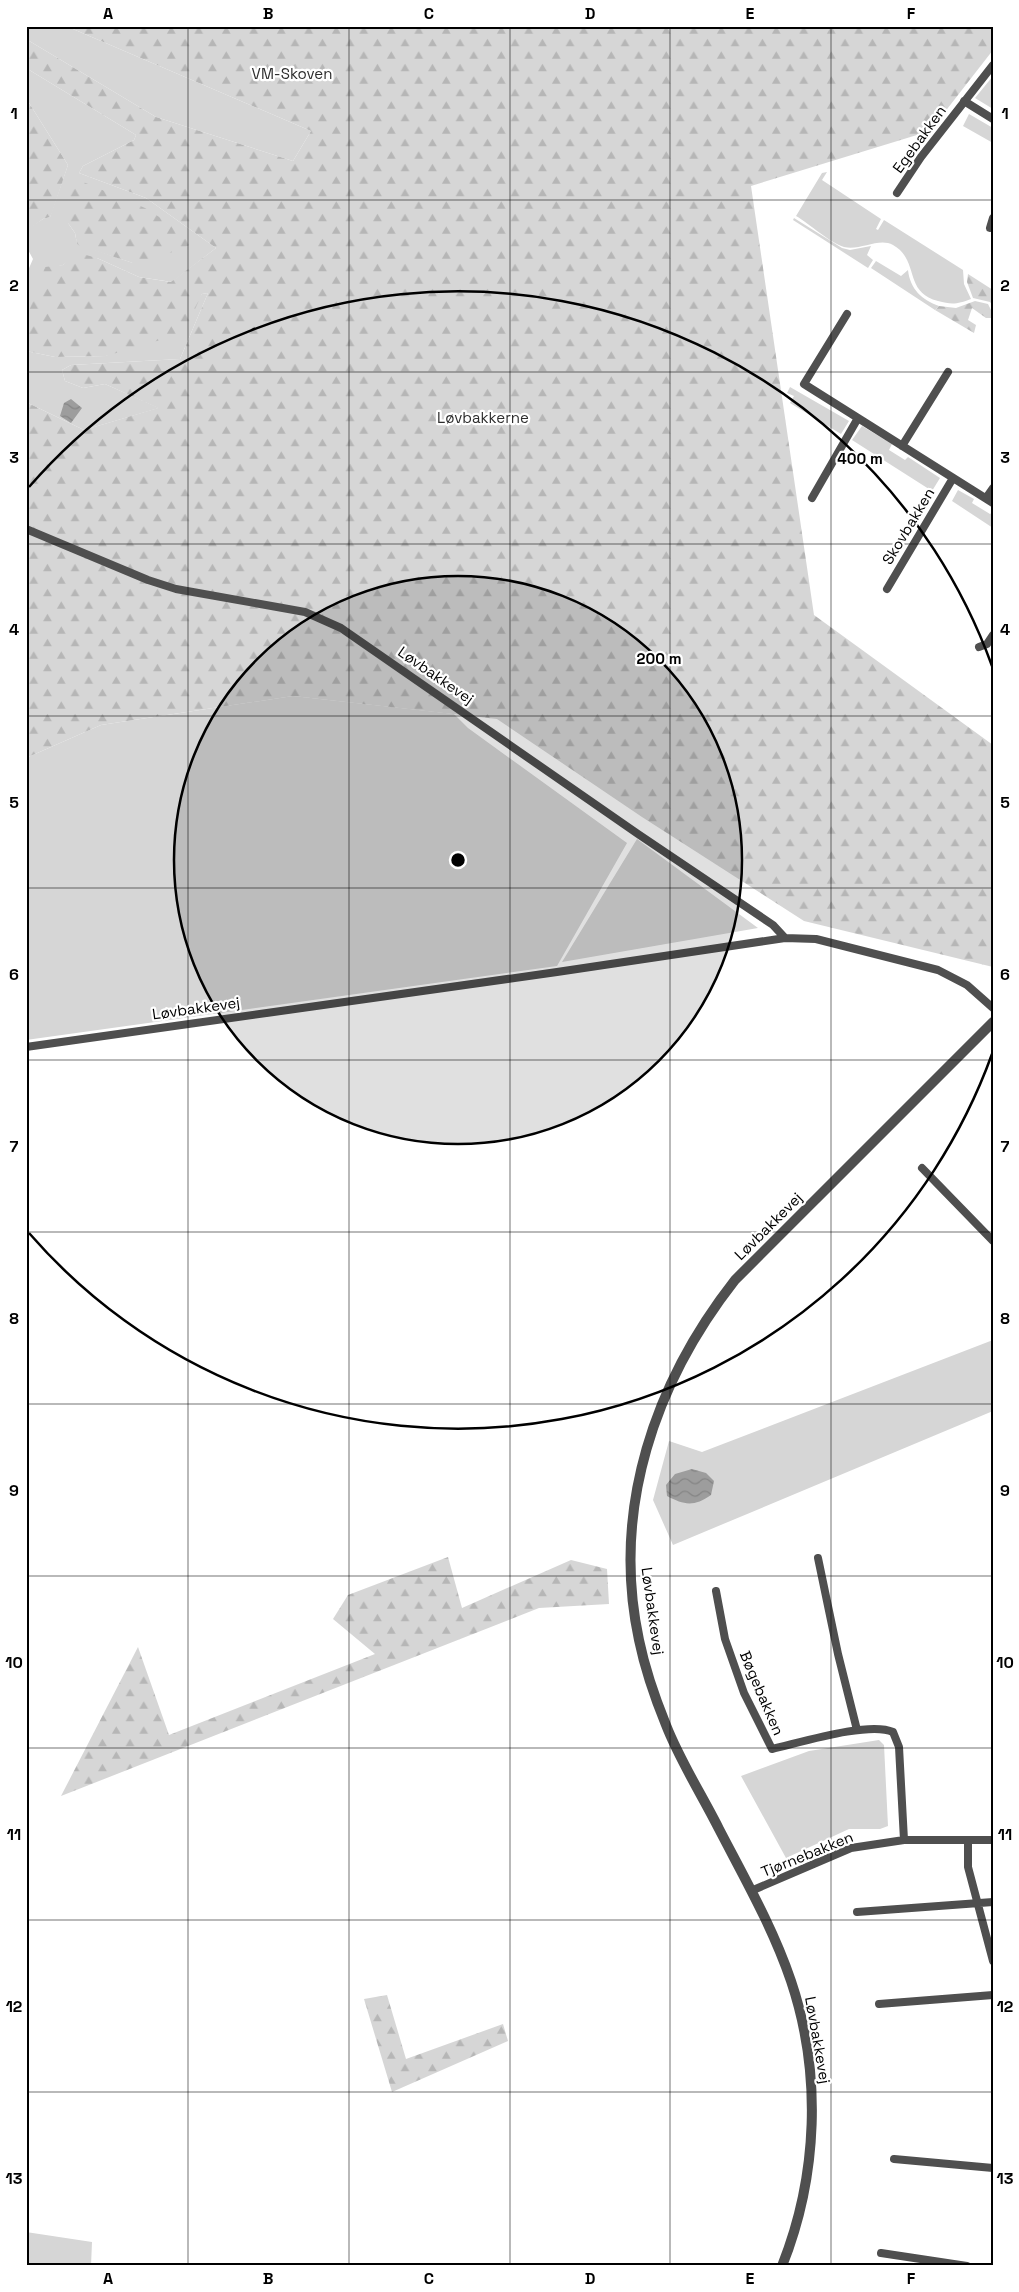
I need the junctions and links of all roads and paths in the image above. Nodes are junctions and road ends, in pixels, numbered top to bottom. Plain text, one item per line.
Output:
1 (993, 65) edge
2 (964, 101) junction
3 (993, 119) edge
4 (897, 193) dead end
5 (993, 218) edge
6 (990, 228) dead end
7 (847, 314) dead end
8 (948, 372) dead end
9 (858, 418) junction
10 (902, 446) junction
11 (953, 478) junction
12 (993, 488) edge
13 (812, 498) dead end
14 (989, 501) edge
15 (26, 530) edge
16 (887, 589) dead end
17 (993, 635) edge
18 (979, 647) dead end
19 (785, 938) junction
20 (993, 1008) edge
21 (993, 1022) edge
22 (26, 1047) edge
23 (922, 1168) dead end
24 (993, 1241) edge
25 (818, 1558) dead end
26 (716, 1590) dead end
27 (857, 1730) junction
28 (904, 1840) junction
29 (968, 1840) junction
30 (993, 1840) edge
31 (751, 1891) junction
32 (993, 1902) edge
33 (977, 1903) junction
34 (857, 1912) dead end
35 (993, 1961) edge
36 (993, 1995) edge
37 (879, 2004) dead end
38 (894, 2159) dead end
39 (993, 2168) edge
40 (881, 2252) dead end
41 (782, 2266) edge
42 (967, 2266) edge

1 - 2 street, Egebakken
2 - 3 street, Egebakken
2 - 4 street, Egebakken
5 - 6 street
7 - 9 street, Skovbakken
8 - 10 street
9 - 10 street, Skovbakken
9 - 13 street
10 - 11 street, Skovbakken
11 - 14 street, Skovbakken
11 - 16 street, Skovbakken
12 - 14 street, Skovbakken
15 - 19 street, Løvbakkevej
17 - 18 street
19 - 20 street, Løvbakkevej
19 - 22 street, Løvbakkevej
21 - 31 street, Løvbakkevej
23 - 24 street
25 - 27 street
26 - 27 street, Bøgebakken
27 - 28 street, Bøgebakken
28 - 29 street, Tjørnebakken
28 - 31 street, Tjørnebakken
29 - 30 street, Tjørnebakken
29 - 33 street
31 - 41 street, Løvbakkevej
32 - 33 street
33 - 34 street
33 - 35 street
36 - 37 street
38 - 39 street
40 - 42 street

